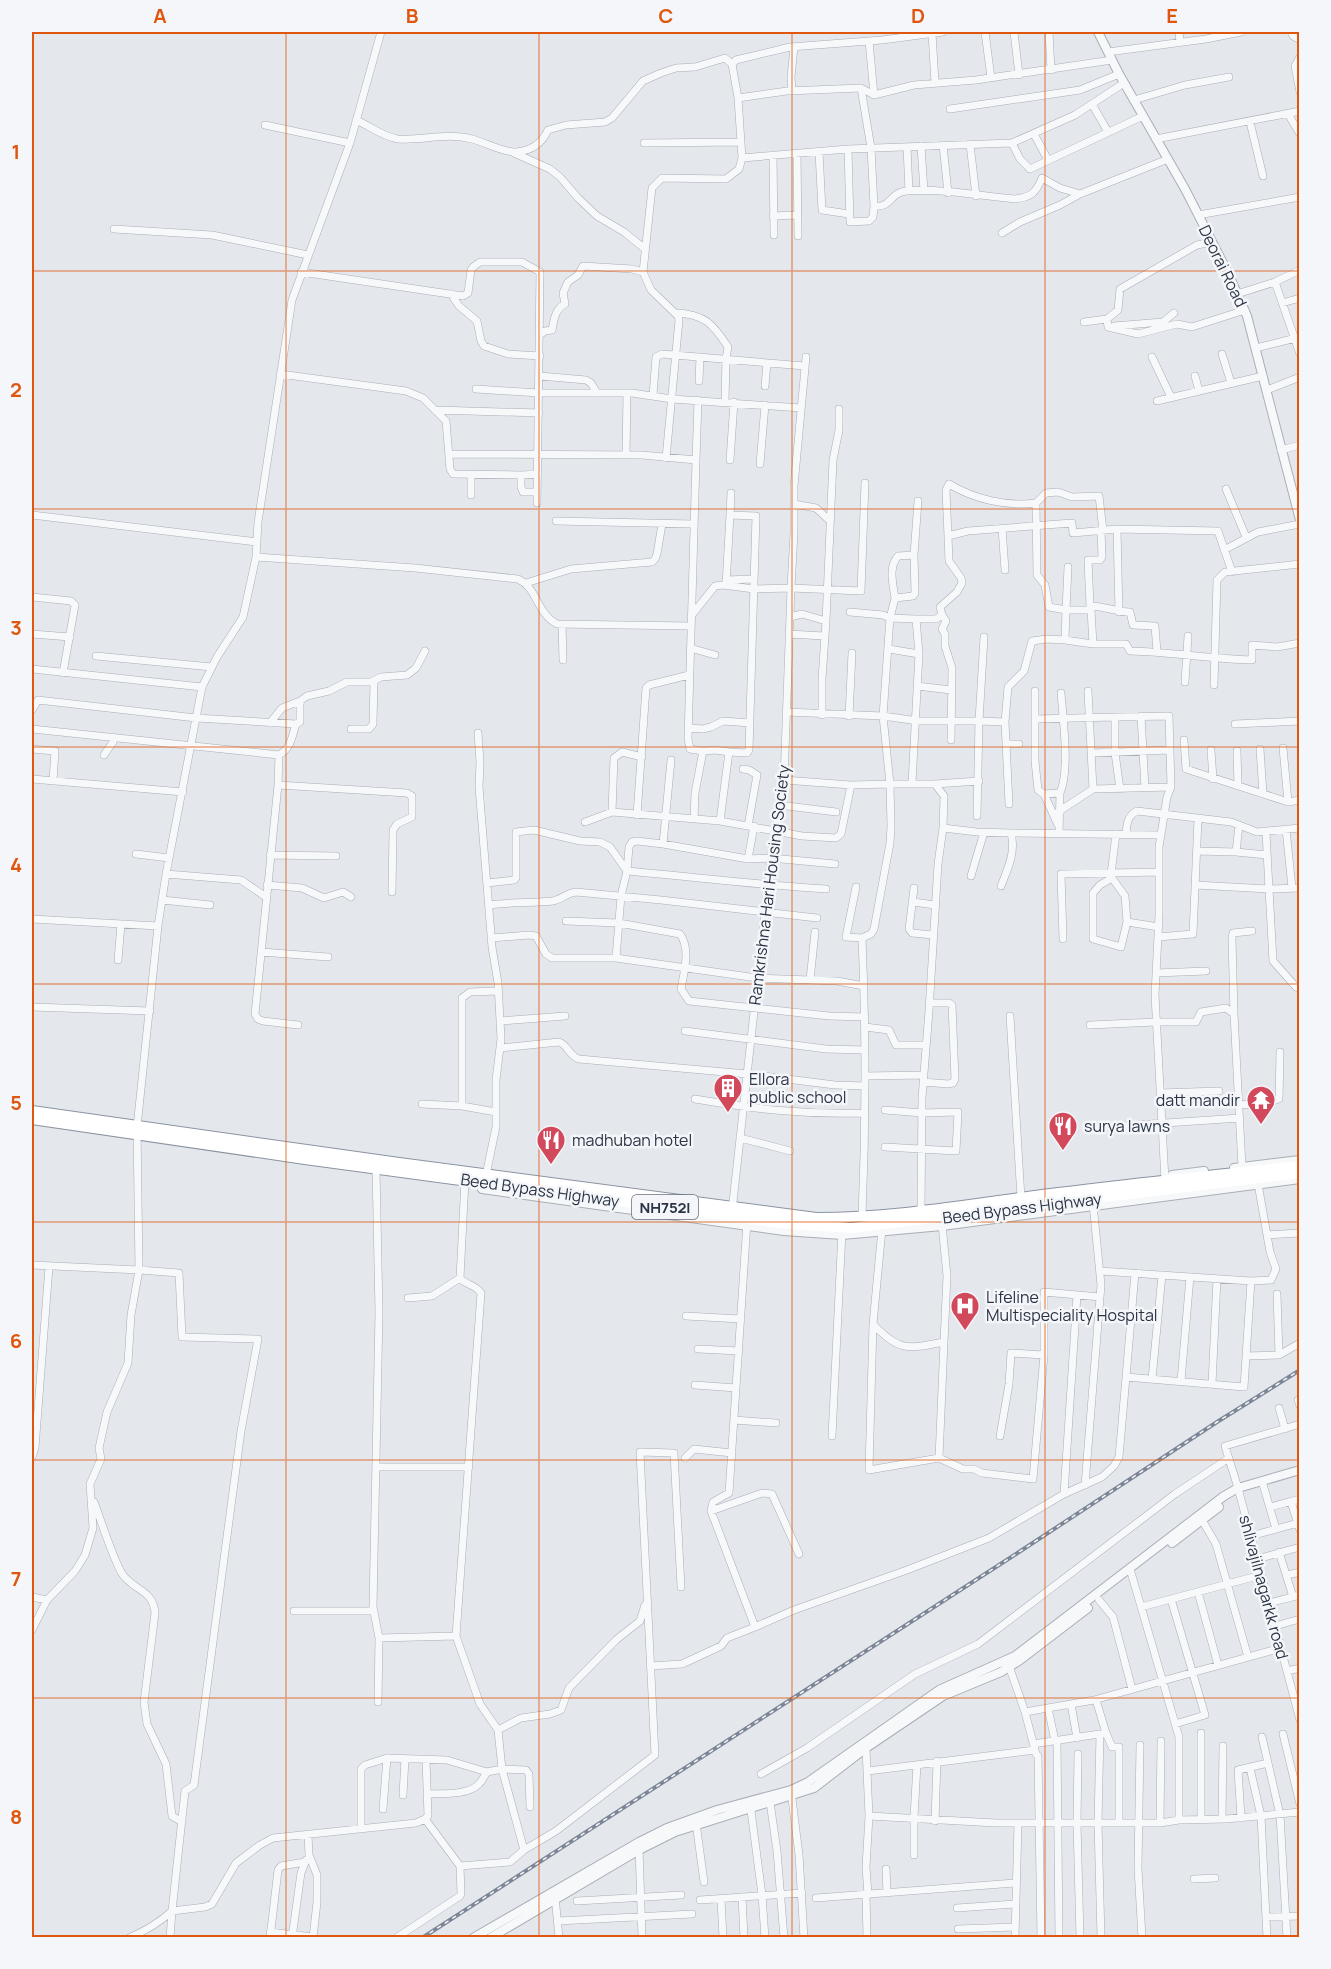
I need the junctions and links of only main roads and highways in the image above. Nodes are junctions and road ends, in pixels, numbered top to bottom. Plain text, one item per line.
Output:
1 (32, 1111) edge
2 (32, 1119) edge
3 (137, 1131) junction
4 (1299, 1166) edge
5 (1299, 1173) edge
6 (463, 1176) junction
7 (732, 1209) junction

1 - 3 highway, Beed Bypass Highway / NH752I
2 - 3 highway, Beed Bypass Highway / NH752I
3 - 6 highway, Beed Bypass Highway / NH752I
3 - 6 highway, Beed Bypass Highway / NH752I
4 - 7 highway, Beed Bypass Highway / NH752I
5 - 7 highway, Beed Bypass Highway / NH752I
6 - 7 highway, Beed Bypass Highway / NH752I

